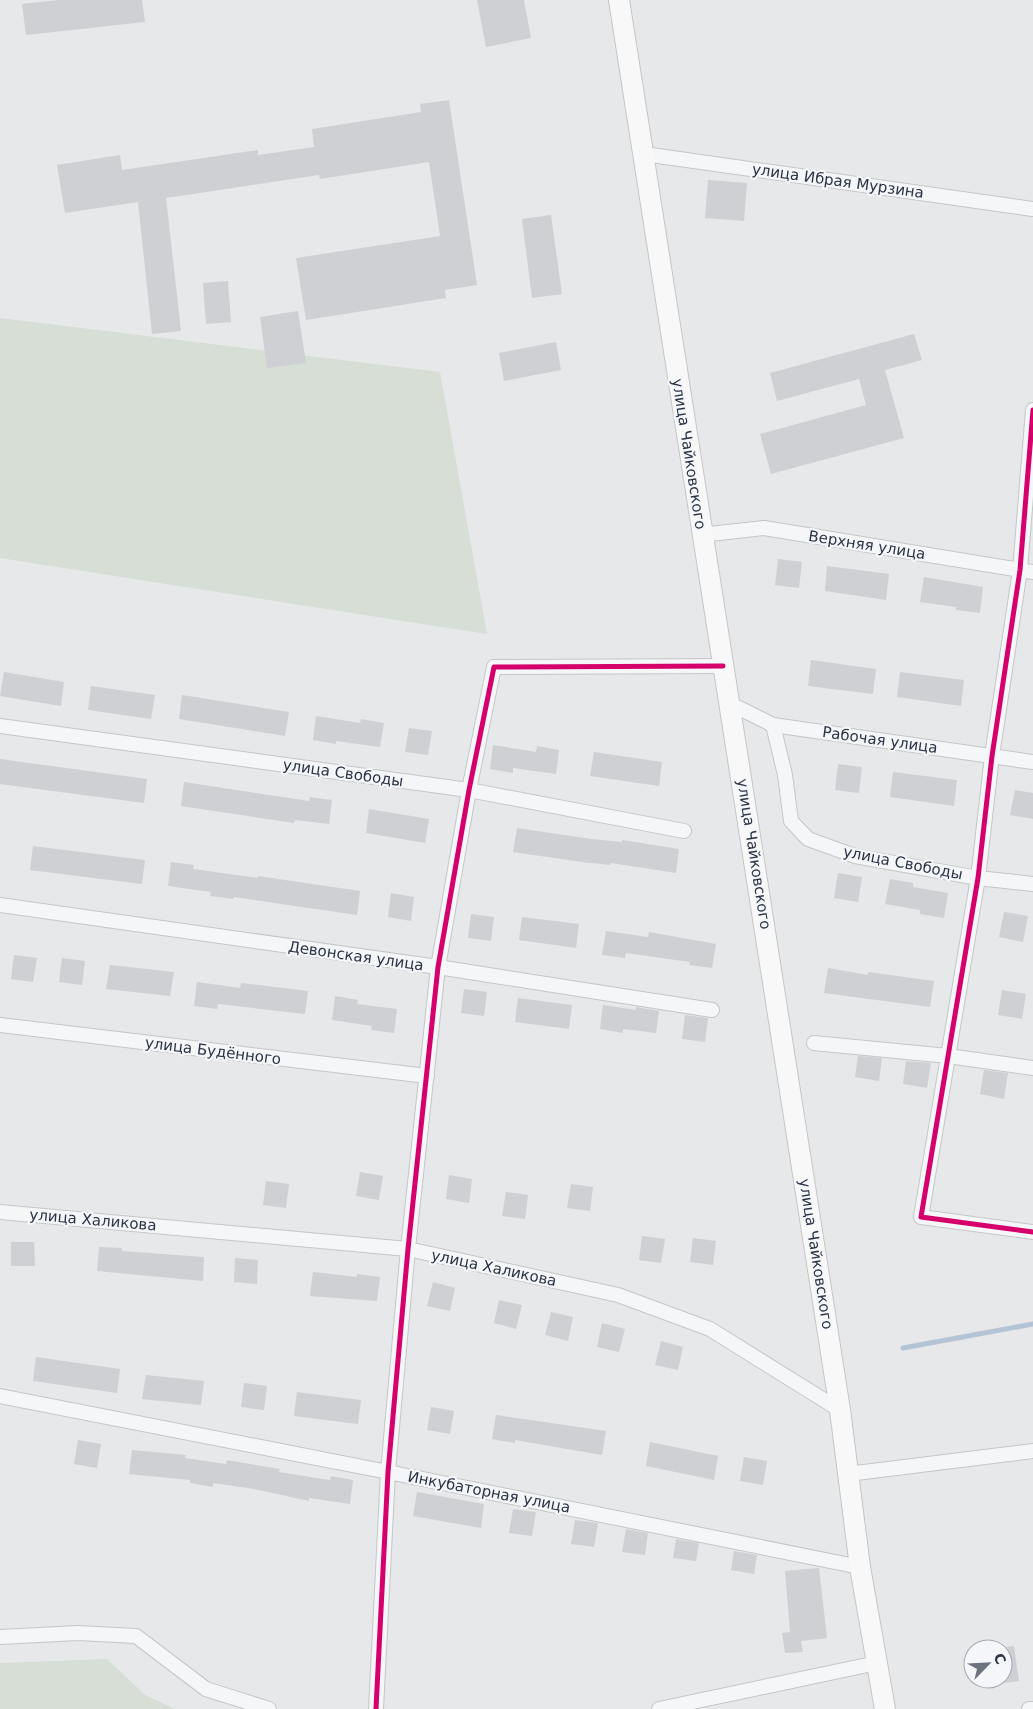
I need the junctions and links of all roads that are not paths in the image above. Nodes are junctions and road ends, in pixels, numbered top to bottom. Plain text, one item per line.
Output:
1 (619, 0) edge
2 (644, 154) junction
3 (1033, 209) edge
4 (1033, 410) edge
5 (701, 535) junction
6 (1027, 571) edge
7 (723, 666) junction
8 (731, 704) junction
9 (773, 725) junction
10 (0, 726) edge
11 (992, 756) junction
12 (1033, 762) edge
13 (469, 790) junction
14 (684, 830) dead end
15 (978, 878) junction
16 (1033, 884) edge
17 (0, 905) edge
18 (438, 967) junction
19 (712, 1010) dead end
20 (0, 1025) edge
21 (814, 1043) dead end
22 (948, 1056) junction
23 (1033, 1068) edge
24 (427, 1076) junction
25 (0, 1212) edge
26 (1033, 1232) edge
27 (408, 1249) junction
28 (0, 1396) edge
29 (840, 1410) junction
30 (1033, 1451) edge
31 (388, 1472) junction
32 (848, 1474) junction
33 (860, 1567) junction
34 (0, 1637) edge
35 (878, 1663) junction
36 (269, 1709) edge
37 (376, 1709) edge
38 (659, 1709) edge
39 (885, 1709) edge

1 - 2 main road, улица Чайковского
2 - 3 street, улица Ибрая Мурзина
2 - 5 main road, улица Чайковского
4 - 6 street
5 - 6 street, Верхняя улица
5 - 7 main road, улица Чайковского
6 - 11 street
7 - 8 main road, улица Чайковского
7 - 13 street
8 - 9 street, Рабочая улица
8 - 29 main road, улица Чайковского
9 - 11 street, Рабочая улица
9 - 15 street, улица Свободы
10 - 13 street, улица Свободы
11 - 12 street, Рабочая улица
11 - 15 street
13 - 14 street, улица Свободы
13 - 18 street
15 - 16 street, улица Свободы
15 - 22 street
17 - 18 street, Девонская улица
18 - 19 street, Девонская улица
18 - 24 street
20 - 24 street, улица Будённого
21 - 22 street
22 - 23 street
22 - 26 street
24 - 27 street
25 - 27 street, улица Халикова
27 - 29 street, улица Халикова
27 - 31 street
28 - 31 street, Инкубаторная улица
29 - 32 main road, улица Чайковского
30 - 32 street
31 - 33 street, Инкубаторная улица
31 - 37 street
32 - 33 main road, улица Чайковского
33 - 35 main road, улица Чайковского
34 - 36 street
35 - 38 street
35 - 39 main road, улица Чайковского

